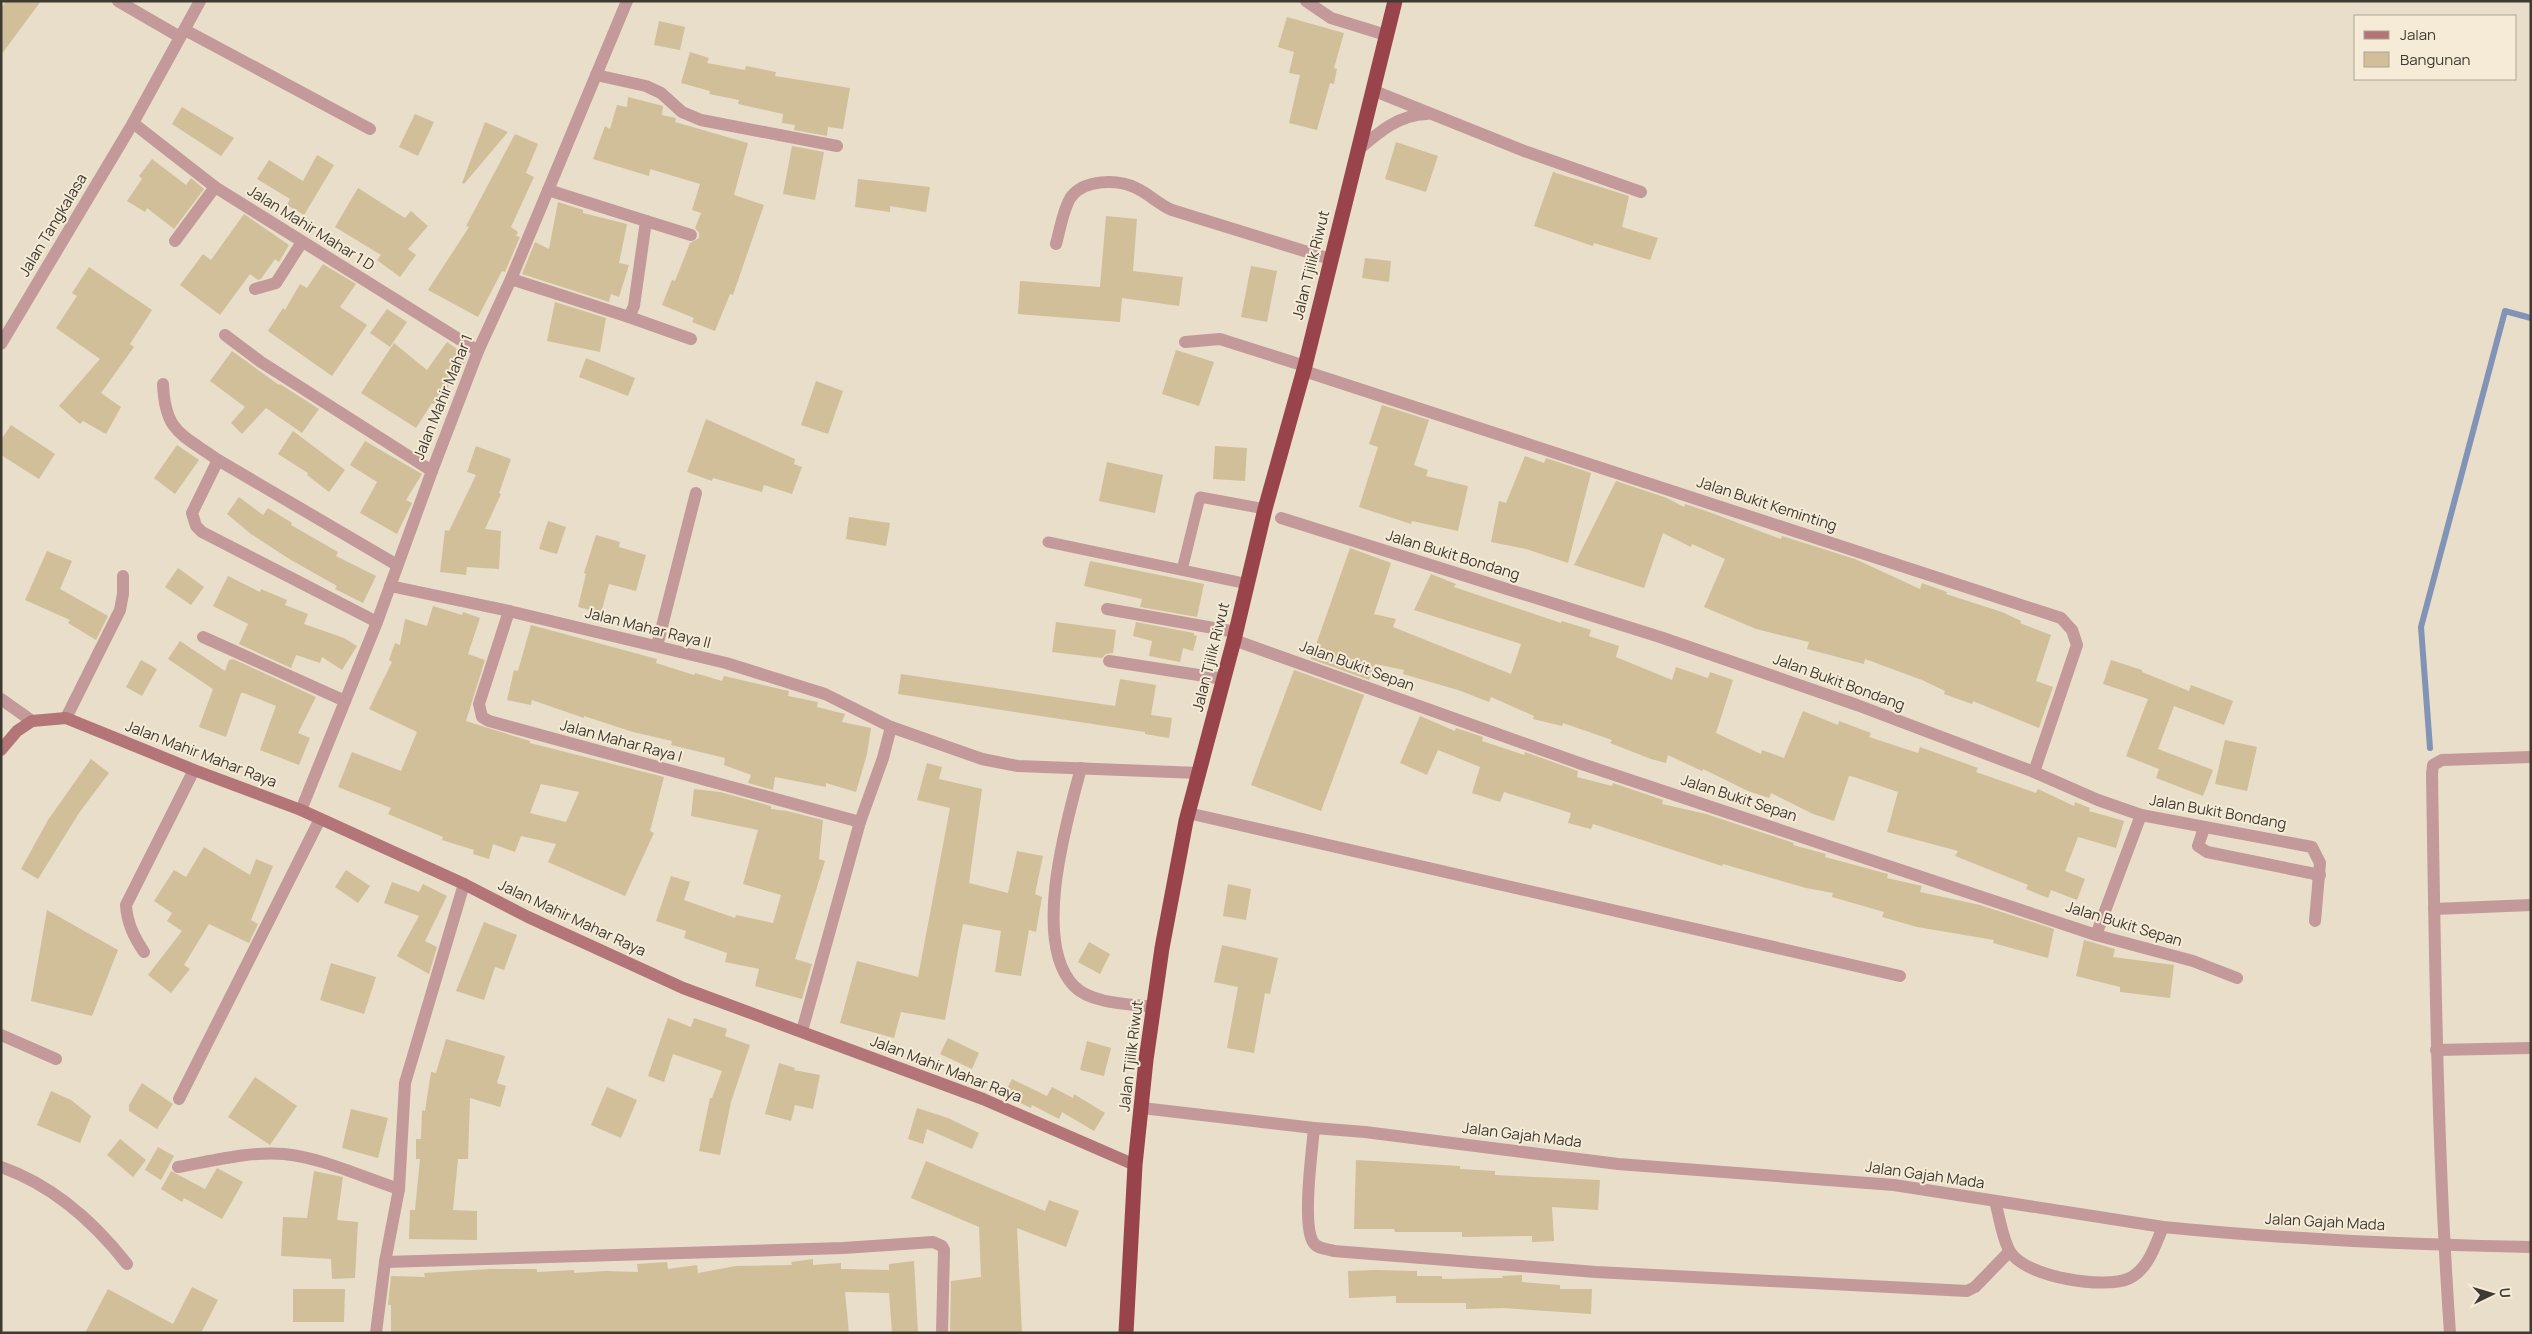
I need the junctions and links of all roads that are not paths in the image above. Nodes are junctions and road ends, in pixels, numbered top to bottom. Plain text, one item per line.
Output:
1 (118, 1) edge
2 (200, 1) edge
3 (627, 1) edge
4 (1306, 1) edge
5 (1395, 1) edge
6 (182, 33) junction
7 (1386, 35) junction
8 (596, 75) junction
9 (1372, 90) junction
10 (1432, 114) junction
11 (133, 122) junction
12 (370, 129) dead end
13 (837, 146) dead end
14 (1358, 150) junction
15 (215, 188) junction
16 (548, 190) junction
17 (1641, 192) dead end
18 (646, 221) junction
19 (691, 235) dead end
20 (175, 241) dead end
21 (302, 242) junction
22 (1056, 244) dead end
23 (1330, 259) junction
24 (511, 279) junction
25 (255, 289) dead end
26 (629, 317) junction
27 (225, 336) dead end
28 (691, 339) dead end
29 (1185, 342) dead end
30 (1, 344) edge
31 (478, 351) junction
32 (1304, 368) junction
33 (163, 384) dead end
34 (218, 460) junction
35 (432, 471) junction
36 (696, 493) dead end
37 (1265, 509) junction
38 (1281, 518) dead end
39 (1048, 542) dead end
40 (397, 565) junction
41 (1182, 570) junction
42 (123, 576) dead end
43 (1248, 584) junction
44 (390, 586) junction
45 (1107, 609) dead end
46 (509, 611) junction
47 (377, 622) junction
48 (1235, 636) junction
49 (203, 637) dead end
50 (657, 646) junction
51 (1109, 660) dead end
52 (1224, 678) junction
53 (1, 699) edge
54 (345, 701) junction
55 (66, 718) junction
56 (32, 721) junction
57 (891, 727) junction
58 (1, 750) edge
59 (2531, 757) edge
60 (1080, 768) junction
61 (194, 770) junction
62 (2034, 772) junction
63 (1199, 774) junction
64 (301, 810) junction
65 (1188, 813) junction
66 (2141, 815) junction
67 (320, 819) junction
68 (860, 822) junction
69 (2204, 828) junction
70 (2320, 875) junction
71 (464, 884) junction
72 (2531, 905) edge
73 (2434, 909) junction
74 (2315, 921) dead end
75 (2096, 935) junction
76 (144, 952) dead end
77 (1900, 976) dead end
78 (2237, 978) dead end
79 (1154, 1007) junction
80 (802, 1031) junction
81 (1, 1035) edge
82 (2531, 1048) edge
83 (2436, 1050) junction
84 (56, 1059) dead end
85 (179, 1099) dead end
86 (1142, 1108) junction
87 (1314, 1128) junction
88 (1135, 1164) junction
89 (1, 1167) edge
90 (178, 1167) dead end
91 (398, 1189) junction
92 (1995, 1201) junction
93 (2163, 1227) junction
94 (2444, 1246) junction
95 (2531, 1247) edge
96 (2009, 1252) junction
97 (385, 1262) junction
98 (127, 1264) dead end
99 (376, 1333) edge
100 (942, 1333) edge
101 (1126, 1333) edge
102 (2450, 1333) edge

1 - 6 street
2 - 6 street, Jalan Tangkalasa
3 - 8 street, Jalan Mahir Mahar 1
4 - 7 street
5 - 7 highway, Jalan Tjilik Riwut
6 - 11 street, Jalan Tangkalasa
6 - 12 street
7 - 9 highway, Jalan Tjilik Riwut
8 - 13 street
8 - 16 street, Jalan Mahir Mahar 1
9 - 10 street
9 - 14 highway, Jalan Tjilik Riwut
10 - 14 street
10 - 17 street
11 - 15 street, Jalan Mahir Mahar 1 D
11 - 30 street, Jalan Tangkalasa
14 - 23 highway, Jalan Tjilik Riwut
15 - 20 street
15 - 21 street, Jalan Mahir Mahar 1 D
16 - 18 street
16 - 24 street, Jalan Mahir Mahar 1
18 - 19 street
18 - 26 street
21 - 25 street
21 - 31 street, Jalan Mahir Mahar 1 D
22 - 23 street
23 - 32 highway, Jalan Tjilik Riwut
24 - 26 street
24 - 31 street, Jalan Mahir Mahar 1
26 - 28 street
27 - 35 street
29 - 32 street, Jalan Bukit Keminting
31 - 35 street, Jalan Mahir Mahar 1
32 - 37 highway, Jalan Tjilik Riwut
32 - 62 street, Jalan Bukit Keminting
33 - 34 street
34 - 40 street
34 - 47 street
35 - 40 street, Jalan Mahir Mahar 1
36 - 50 street
37 - 41 lane
37 - 43 highway, Jalan Tjilik Riwut
38 - 62 street, Jalan Bukit Bondang
39 - 41 lane
40 - 44 street, Jalan Mahir Mahar 1
41 - 43 lane
42 - 55 street
43 - 48 highway, Jalan Tjilik Riwut
44 - 46 street, Jalan Mahar Raya II
44 - 47 street, Jalan Mahir Mahar 1
45 - 48 street, Jalan Bukit Sepan
46 - 50 street, Jalan Mahar Raya II
46 - 68 street, Jalan Mahar Raya I
47 - 54 street, Jalan Mahir Mahar 1
48 - 52 highway, Jalan Tjilik Riwut
48 - 75 street, Jalan Bukit Sepan
49 - 54 street
50 - 57 street, Jalan Mahar Raya II
51 - 52 street
52 - 63 highway, Jalan Tjilik Riwut
53 - 56 street
54 - 64 street, Jalan Mahir Mahar 1
55 - 56 main road, Jalan Mahir Mahar Raya
55 - 61 main road, Jalan Mahir Mahar Raya
56 - 58 main road
57 - 60 street, Jalan Mahar Raya II
57 - 68 street
59 - 73 street
60 - 63 street, Jalan Mahar Raya II
60 - 79 street
61 - 64 main road, Jalan Mahir Mahar Raya
61 - 76 street
62 - 66 street, Jalan Bukit Bondang
63 - 65 highway, Jalan Tjilik Riwut
64 - 67 main road, Jalan Mahir Mahar Raya
65 - 77 street
65 - 79 highway, Jalan Tjilik Riwut
66 - 69 street, Jalan Bukit Bondang
66 - 75 street
67 - 71 main road, Jalan Mahir Mahar Raya
67 - 85 street
68 - 80 street
69 - 70 street, Jalan Bukit Bondang
69 - 70 street
70 - 74 street, Jalan Bukit Bondang
71 - 80 main road, Jalan Mahir Mahar Raya
71 - 91 street
72 - 73 street
73 - 83 street
75 - 78 street, Jalan Bukit Sepan
79 - 86 highway, Jalan Tjilik Riwut
80 - 88 main road, Jalan Mahir Mahar Raya
81 - 84 street
82 - 83 street
83 - 94 street
86 - 87 street, Jalan Gajah Mada
86 - 88 highway, Jalan Tjilik Riwut
87 - 92 street, Jalan Gajah Mada
87 - 96 street
88 - 101 highway, Jalan Tjilik Riwut
89 - 98 street
90 - 91 street
91 - 97 street
92 - 93 street, Jalan Gajah Mada
92 - 96 street
93 - 94 street, Jalan Gajah Mada
93 - 96 street
94 - 95 street, Jalan Gajah Mada
94 - 102 street
97 - 99 street
97 - 100 street

